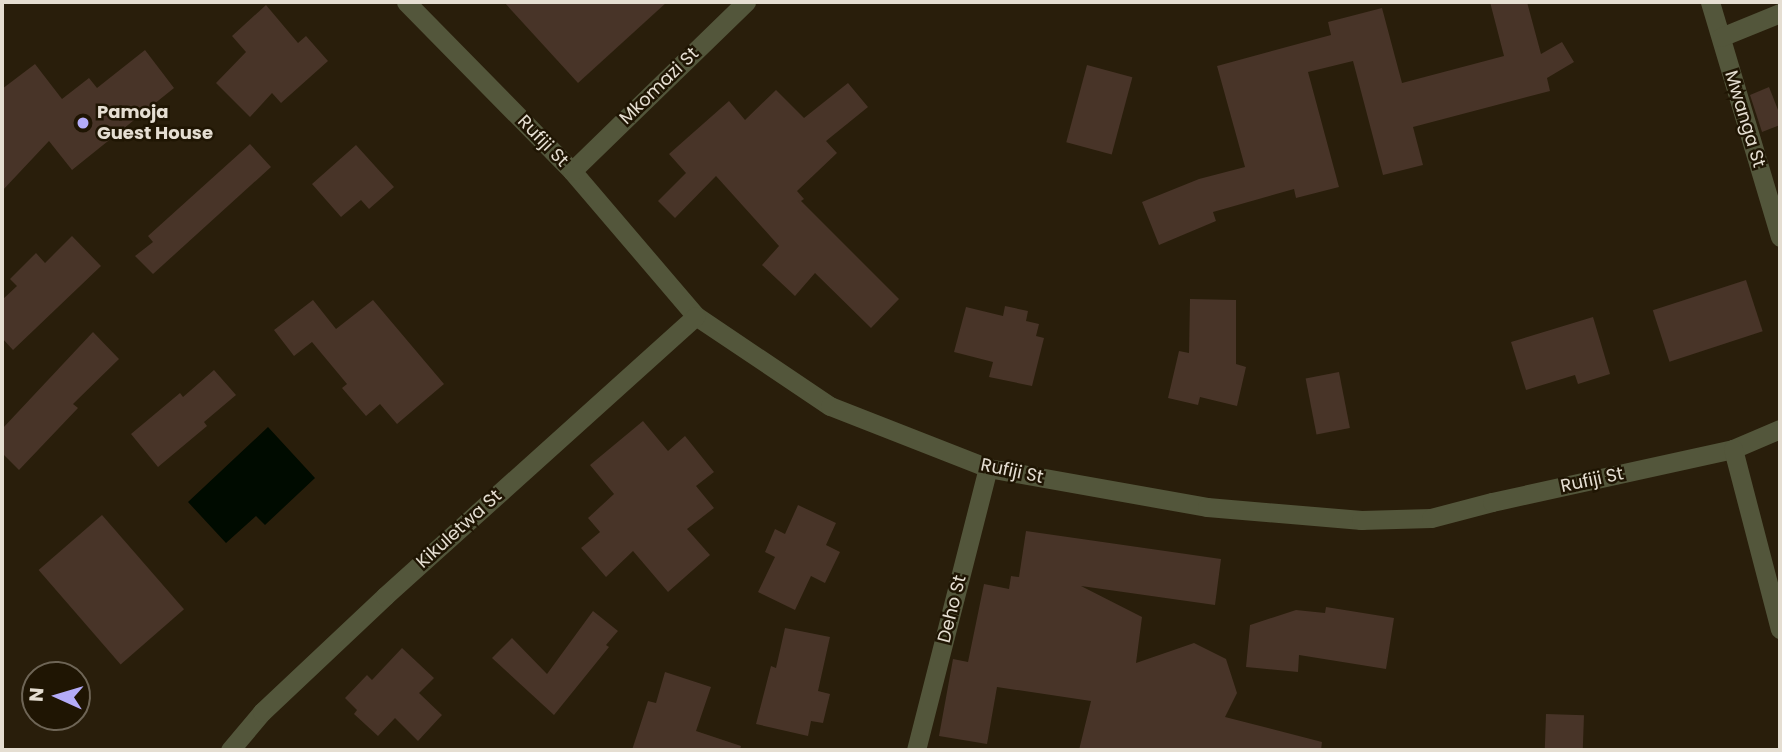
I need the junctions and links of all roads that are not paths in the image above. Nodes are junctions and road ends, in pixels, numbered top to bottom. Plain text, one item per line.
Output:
1 (406, 2) edge
2 (746, 2) edge
3 (1710, 2) edge
4 (1780, 13) edge
5 (1721, 37) junction
6 (572, 171) junction
7 (1780, 237) edge
8 (696, 316) junction
9 (1780, 429) edge
10 (1732, 449) junction
11 (988, 468) junction
12 (1780, 629) edge
13 (230, 750) edge
14 (916, 750) edge

1 - 6 street, Rufiji St
2 - 6 street, Mkomazi St
3 - 5 street, Mwanga St
4 - 5 street
5 - 7 street, Mwanga St
6 - 8 street, Rufiji St
8 - 11 street, Rufiji St
8 - 13 street, Kikuletwa St
9 - 10 street, Rufiji St
10 - 11 street, Rufiji St
10 - 12 street
11 - 14 street, Deho St

